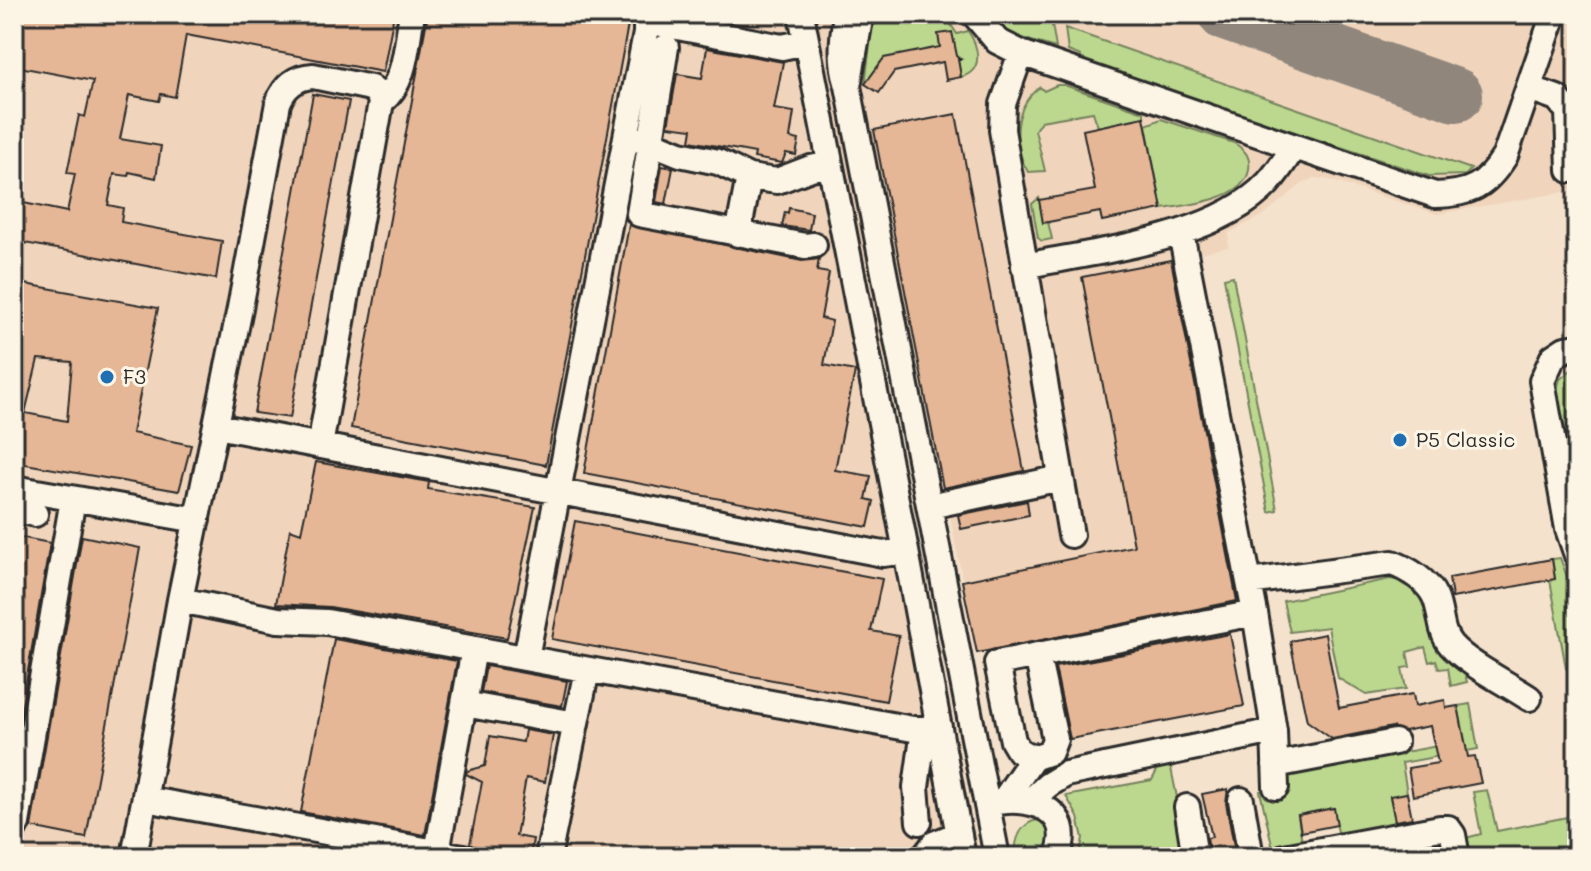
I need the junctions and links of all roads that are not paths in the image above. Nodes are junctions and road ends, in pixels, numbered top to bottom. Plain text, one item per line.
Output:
1 (412, 14) edge
2 (801, 14) edge
3 (846, 14) edge
4 (861, 14) edge
5 (974, 14) edge
6 (1554, 14) edge
7 (646, 17) edge
8 (806, 42) junction
9 (666, 47) dead end
10 (1021, 53) junction
11 (848, 86) junction
12 (1529, 88) junction
13 (381, 102) junction
14 (638, 140) junction
15 (1294, 147) junction
16 (830, 164) junction
17 (1570, 170) dead end
18 (749, 177) junction
19 (1181, 233) junction
20 (738, 234) junction
21 (814, 245) dead end
22 (1024, 266) junction
23 (1577, 347) edge
24 (217, 426) junction
25 (320, 446) junction
26 (1061, 478) junction
27 (14, 488) edge
28 (558, 492) junction
29 (73, 499) junction
30 (930, 506) junction
31 (197, 520) junction
32 (1071, 535) dead end
33 (1575, 541) edge
34 (906, 551) junction
35 (1249, 582) junction
36 (180, 600) junction
37 (1255, 613) junction
38 (474, 649) junction
39 (1037, 655) junction
40 (526, 658) junction
41 (997, 663) junction
42 (587, 670) junction
43 (962, 670) junction
44 (1529, 698) dead end
45 (464, 704) junction
46 (576, 724) junction
47 (932, 728) junction
48 (1274, 731) junction
49 (1395, 742) dead end
50 (1033, 758) junction
51 (145, 799) junction
52 (1241, 800) dead end
53 (1030, 801) junction
54 (996, 802) junction
55 (1187, 807) dead end
56 (919, 822) dead end
57 (14, 829) edge
58 (961, 846) edge
59 (1389, 848) edge
60 (437, 852) junction
61 (134, 857) edge
62 (463, 857) edge
63 (548, 857) edge
64 (924, 857) edge
65 (997, 857) edge
66 (1057, 857) edge
67 (1195, 857) edge
68 (1251, 857) edge
69 (1284, 857) edge
70 (1457, 857) edge

1 - 13 street
2 - 8 street
3 - 11 street
4 - 11 street
5 - 10 street
6 - 12 street
7 - 8 street
7 - 14 street
8 - 16 street
9 - 14 street
10 - 15 street
10 - 22 street
11 - 30 street
12 - 15 street
12 - 17 street
13 - 24 street
13 - 25 street
14 - 18 street
14 - 20 street
14 - 28 street
15 - 19 street
16 - 18 street
16 - 34 street
18 - 20 street
19 - 22 street
19 - 35 street
20 - 21 street
22 - 26 street
23 - 33 street
24 - 25 street
24 - 31 street
25 - 28 street
26 - 30 street
26 - 32 street
27 - 29 street
28 - 34 street
28 - 40 street
29 - 31 street
29 - 57 street
30 - 43 street
31 - 36 street
34 - 47 street
35 - 37 street
35 - 44 street
36 - 38 street
36 - 51 street
37 - 39 street
37 - 48 street
38 - 40 street
38 - 45 street
39 - 41 street
39 - 50 street
40 - 42 street
41 - 43 street
41 - 50 street
42 - 46 street
42 - 47 street
43 - 54 street
45 - 46 street
45 - 60 street
46 - 63 street
47 - 56 street
47 - 58 street
48 - 49 street
48 - 53 street
50 - 54 street
51 - 60 street
51 - 61 street
52 - 68 street
53 - 54 street
53 - 66 street
54 - 65 street
55 - 67 street
58 - 64 street
59 - 69 street
59 - 70 street
60 - 62 street

